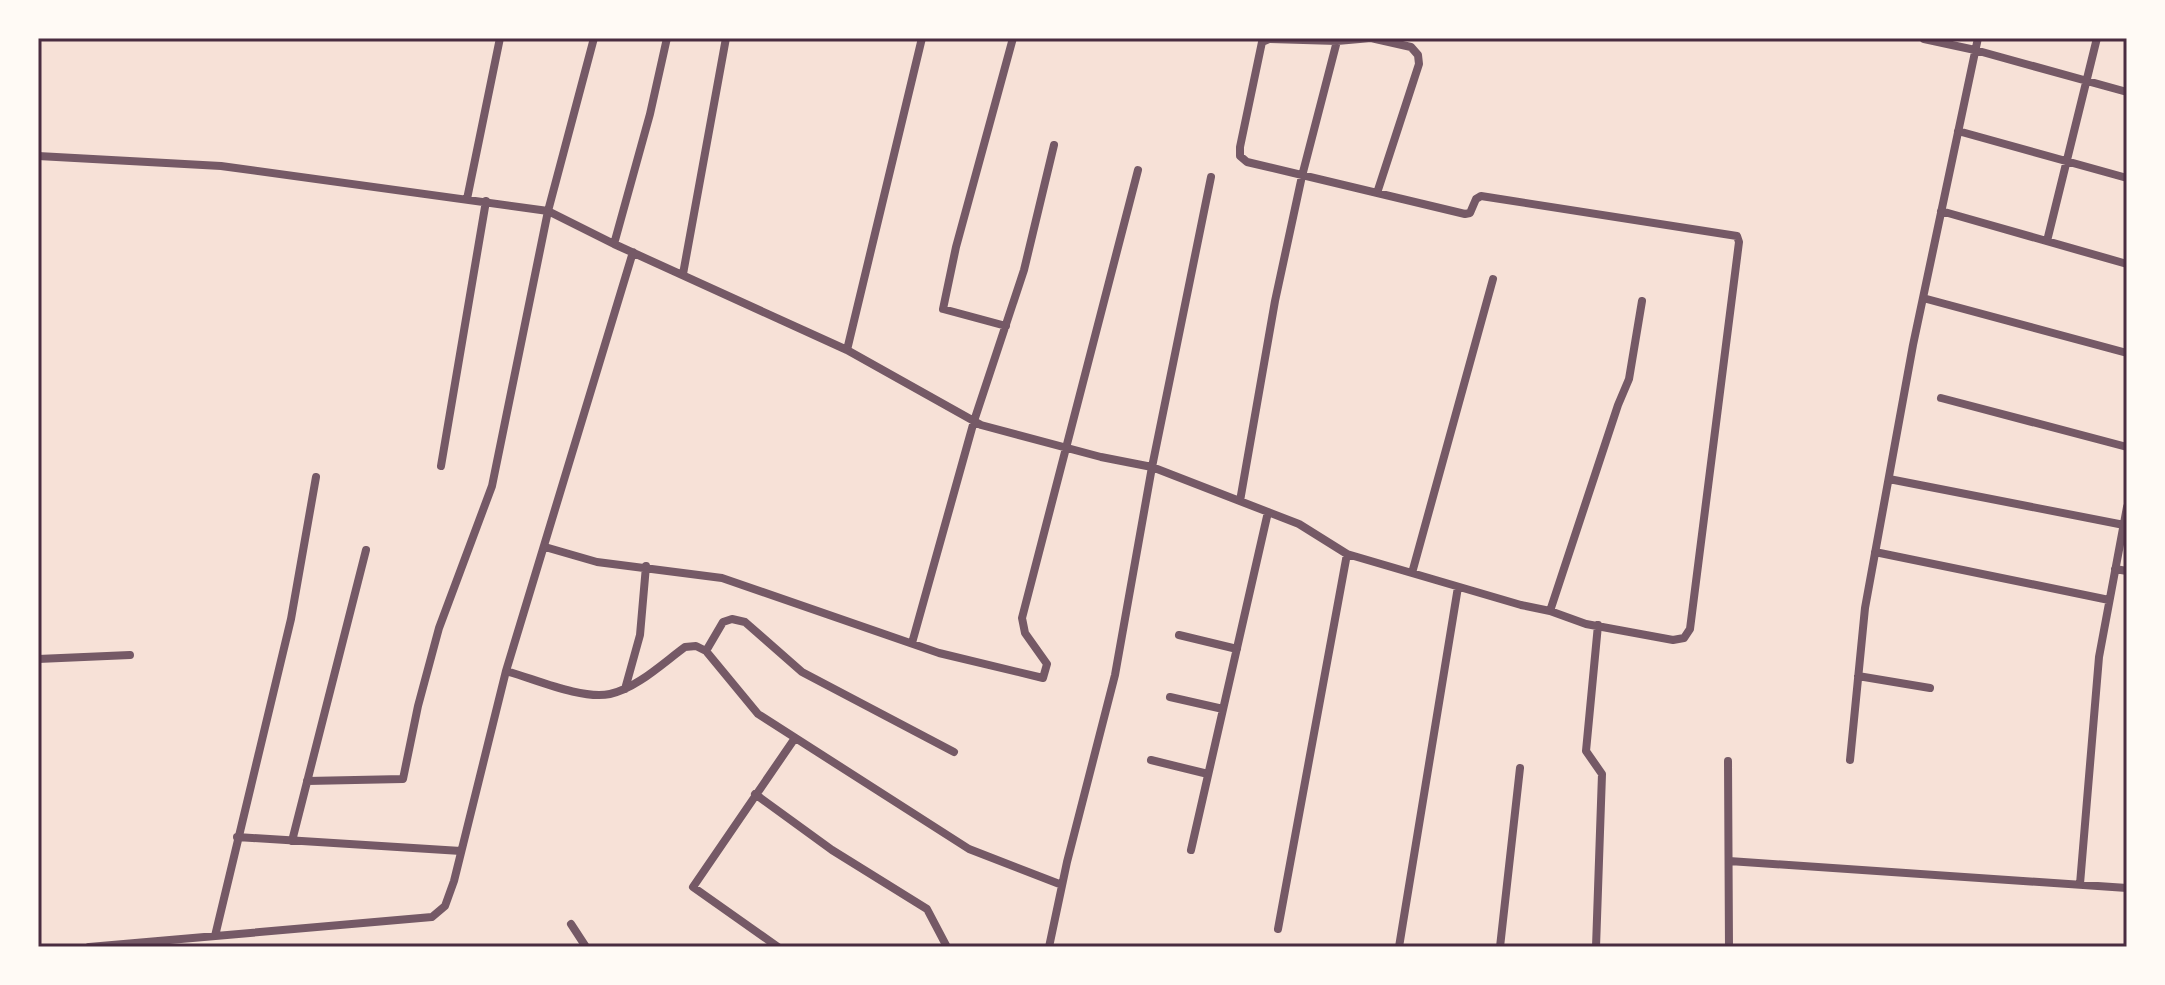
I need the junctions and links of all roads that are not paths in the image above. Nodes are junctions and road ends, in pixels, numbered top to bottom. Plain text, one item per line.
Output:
1 (500, 38) edge
2 (594, 38) edge
3 (667, 38) edge
4 (726, 38) edge
5 (922, 38) edge
6 (1013, 38) edge
7 (1978, 38) edge
8 (2097, 38) edge
9 (1286, 39) edge
10 (1924, 39) edge
11 (1337, 41) junction
12 (1975, 50) junction
13 (2087, 81) junction
14 (2127, 92) edge
15 (1958, 131) junction
16 (1054, 145) dead end
17 (38, 156) edge
18 (2067, 161) junction
19 (1138, 170) dead end
20 (1302, 176) junction
21 (1211, 177) dead end
22 (2127, 178) edge
23 (1377, 193) junction
24 (467, 199) junction
25 (486, 201) junction
26 (548, 211) junction
27 (1941, 211) junction
28 (2047, 241) junction
29 (614, 244) junction
30 (633, 252) junction
31 (2127, 264) edge
32 (683, 274) junction
33 (1493, 279) dead end
34 (1923, 298) junction
35 (1642, 301) dead end
36 (1006, 326) junction
37 (847, 350) junction
38 (2127, 353) edge
39 (1941, 398) dead end
40 (974, 421) junction
41 (2127, 447) edge
42 (1065, 448) junction
43 (441, 466) dead end
44 (1152, 467) junction
45 (316, 477) dead end
46 (1889, 479) junction
47 (1240, 501) junction
48 (2127, 507) edge
49 (1268, 512) junction
50 (2124, 525) junction
51 (545, 547) junction
52 (366, 550) dead end
53 (1875, 552) junction
54 (1347, 554) junction
55 (646, 566) junction
56 (2115, 569) junction
57 (2127, 571) edge
58 (1412, 573) junction
59 (1458, 587) junction
60 (2109, 600) junction
61 (1550, 611) junction
62 (1598, 625) junction
63 (1179, 635) dead end
64 (912, 643) junction
65 (1237, 649) junction
66 (706, 651) junction
67 (130, 655) dead end
68 (38, 659) edge
69 (506, 671) junction
70 (1858, 676) junction
71 (1930, 688) dead end
72 (625, 689) junction
73 (1170, 697) dead end
74 (1223, 709) junction
75 (795, 738) junction
76 (954, 752) dead end
77 (1151, 760) dead end
78 (1850, 760) dead end
79 (1728, 761) dead end
80 (1520, 768) dead end
81 (1208, 774) junction
82 (307, 781) junction
83 (755, 794) junction
84 (237, 837) junction
85 (292, 841) junction
86 (1191, 850) dead end
87 (461, 851) junction
88 (1729, 861) junction
89 (2080, 884) junction
90 (1062, 885) junction
91 (2127, 888) edge
92 (571, 924) dead end
93 (1278, 929) dead end
94 (215, 936) junction
95 (89, 947) edge
96 (586, 947) edge
97 (778, 947) edge
98 (947, 947) edge
99 (1049, 947) edge
100 (1399, 947) edge
101 (1500, 947) edge
102 (1596, 947) edge
103 (1729, 947) edge

1 - 24 street
2 - 26 street
3 - 29 street
4 - 32 street
5 - 37 street
6 - 36 street
7 - 12 street
8 - 13 street
9 - 11 street
9 - 20 street
10 - 12 street
11 - 20 street
11 - 23 street
12 - 13 street
12 - 15 street
13 - 14 street
13 - 18 street
15 - 18 street
15 - 27 street
16 - 36 street
17 - 24 street
18 - 22 street
18 - 28 street
19 - 42 street
20 - 23 street
20 - 47 street
21 - 44 street
23 - 62 street
24 - 25 street
25 - 26 street
25 - 43 street
26 - 29 street
26 - 82 street
27 - 28 street
27 - 34 street
28 - 31 street
29 - 30 street
30 - 32 street
30 - 51 street
32 - 37 street
33 - 58 street
34 - 38 street
34 - 46 street
35 - 61 street
36 - 40 street
37 - 40 street
39 - 41 street
40 - 42 street
40 - 64 street
42 - 44 street
42 - 64 street
44 - 47 street
44 - 90 street
45 - 84 street
46 - 50 street
46 - 53 street
47 - 49 street
48 - 50 street
49 - 54 street
49 - 65 street
50 - 56 street
51 - 55 street
51 - 69 street
52 - 82 street
53 - 60 street
53 - 70 street
54 - 58 street
54 - 93 street
55 - 64 street
55 - 72 street
56 - 57 street
56 - 60 street
58 - 59 street
59 - 61 street
59 - 100 street
60 - 89 street
61 - 62 street
62 - 102 street
63 - 65 street
65 - 74 street
66 - 72 street
66 - 75 street
66 - 76 street
67 - 68 street
69 - 72 street
69 - 87 street
70 - 71 street
70 - 78 street
73 - 74 street
74 - 81 street
75 - 83 street
75 - 90 street
77 - 81 street
79 - 88 street
80 - 101 street
81 - 86 street
82 - 85 street
83 - 97 street
83 - 98 street
84 - 85 street
84 - 94 street
85 - 87 street
87 - 94 street
88 - 89 street
88 - 103 street
89 - 91 street
90 - 99 street
92 - 96 street
94 - 95 street

